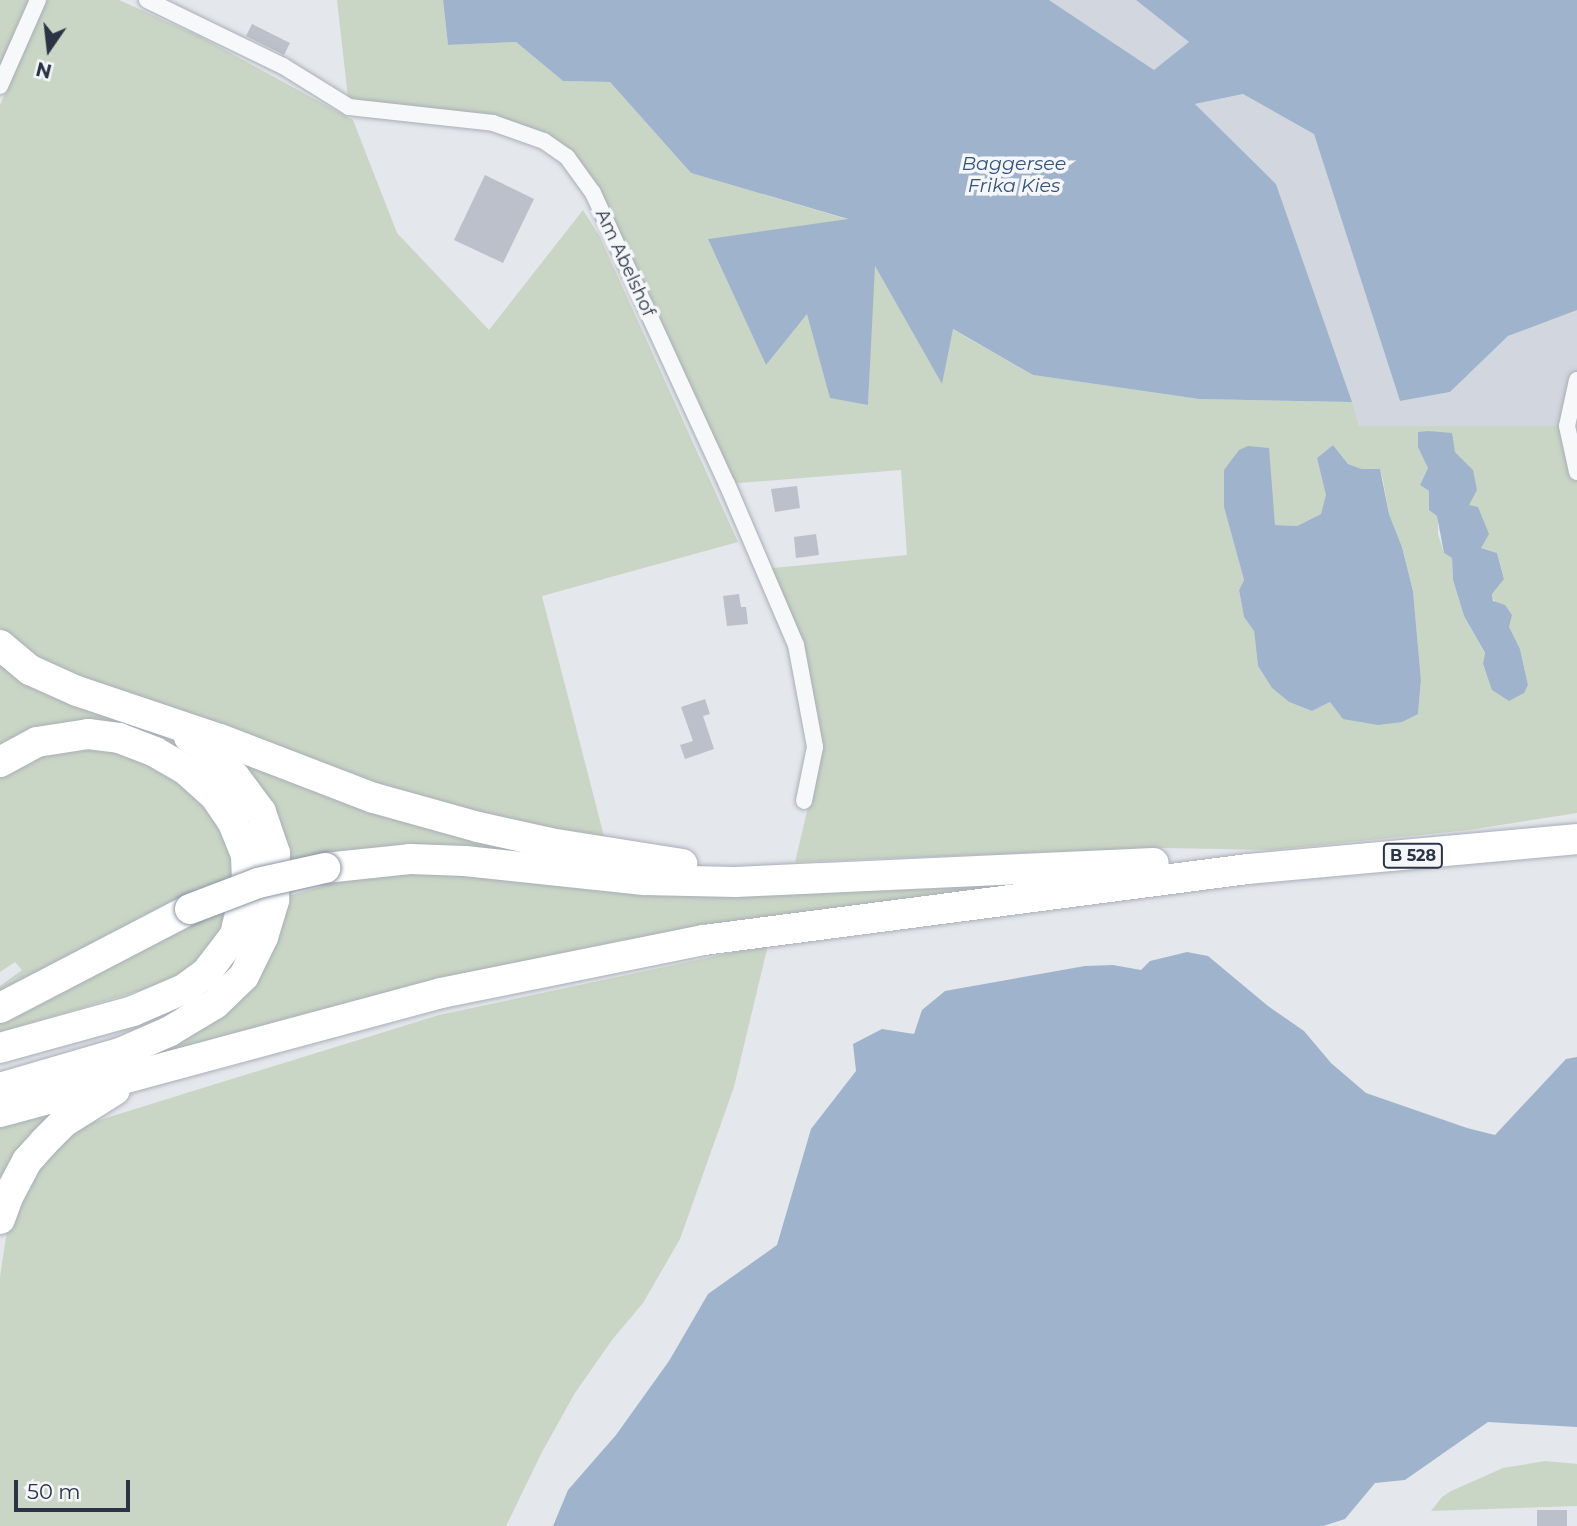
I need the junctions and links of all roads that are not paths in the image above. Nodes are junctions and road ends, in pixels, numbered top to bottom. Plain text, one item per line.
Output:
1 (38, 0) edge
2 (147, 0) edge
3 (0, 86) edge
4 (1577, 380) edge
5 (1577, 472) edge
6 (0, 645) edge
7 (142, 713) junction
8 (0, 762) edge
9 (804, 801) dead end
10 (1577, 839) edge
11 (1248, 869) junction
12 (853, 876) junction
13 (0, 1008) edge
14 (0, 1048) edge
15 (158, 1068) junction
16 (0, 1088) edge
17 (0, 1112) edge
18 (0, 1219) edge

1 - 3 street
2 - 9 street, Am Abelshof
4 - 5 street
6 - 7 highway
7 - 12 highway
7 - 16 highway
8 - 14 highway
10 - 11 highway, B 528
11 - 12 highway
11 - 15 highway
12 - 13 highway, bridge
15 - 17 highway
15 - 18 highway

